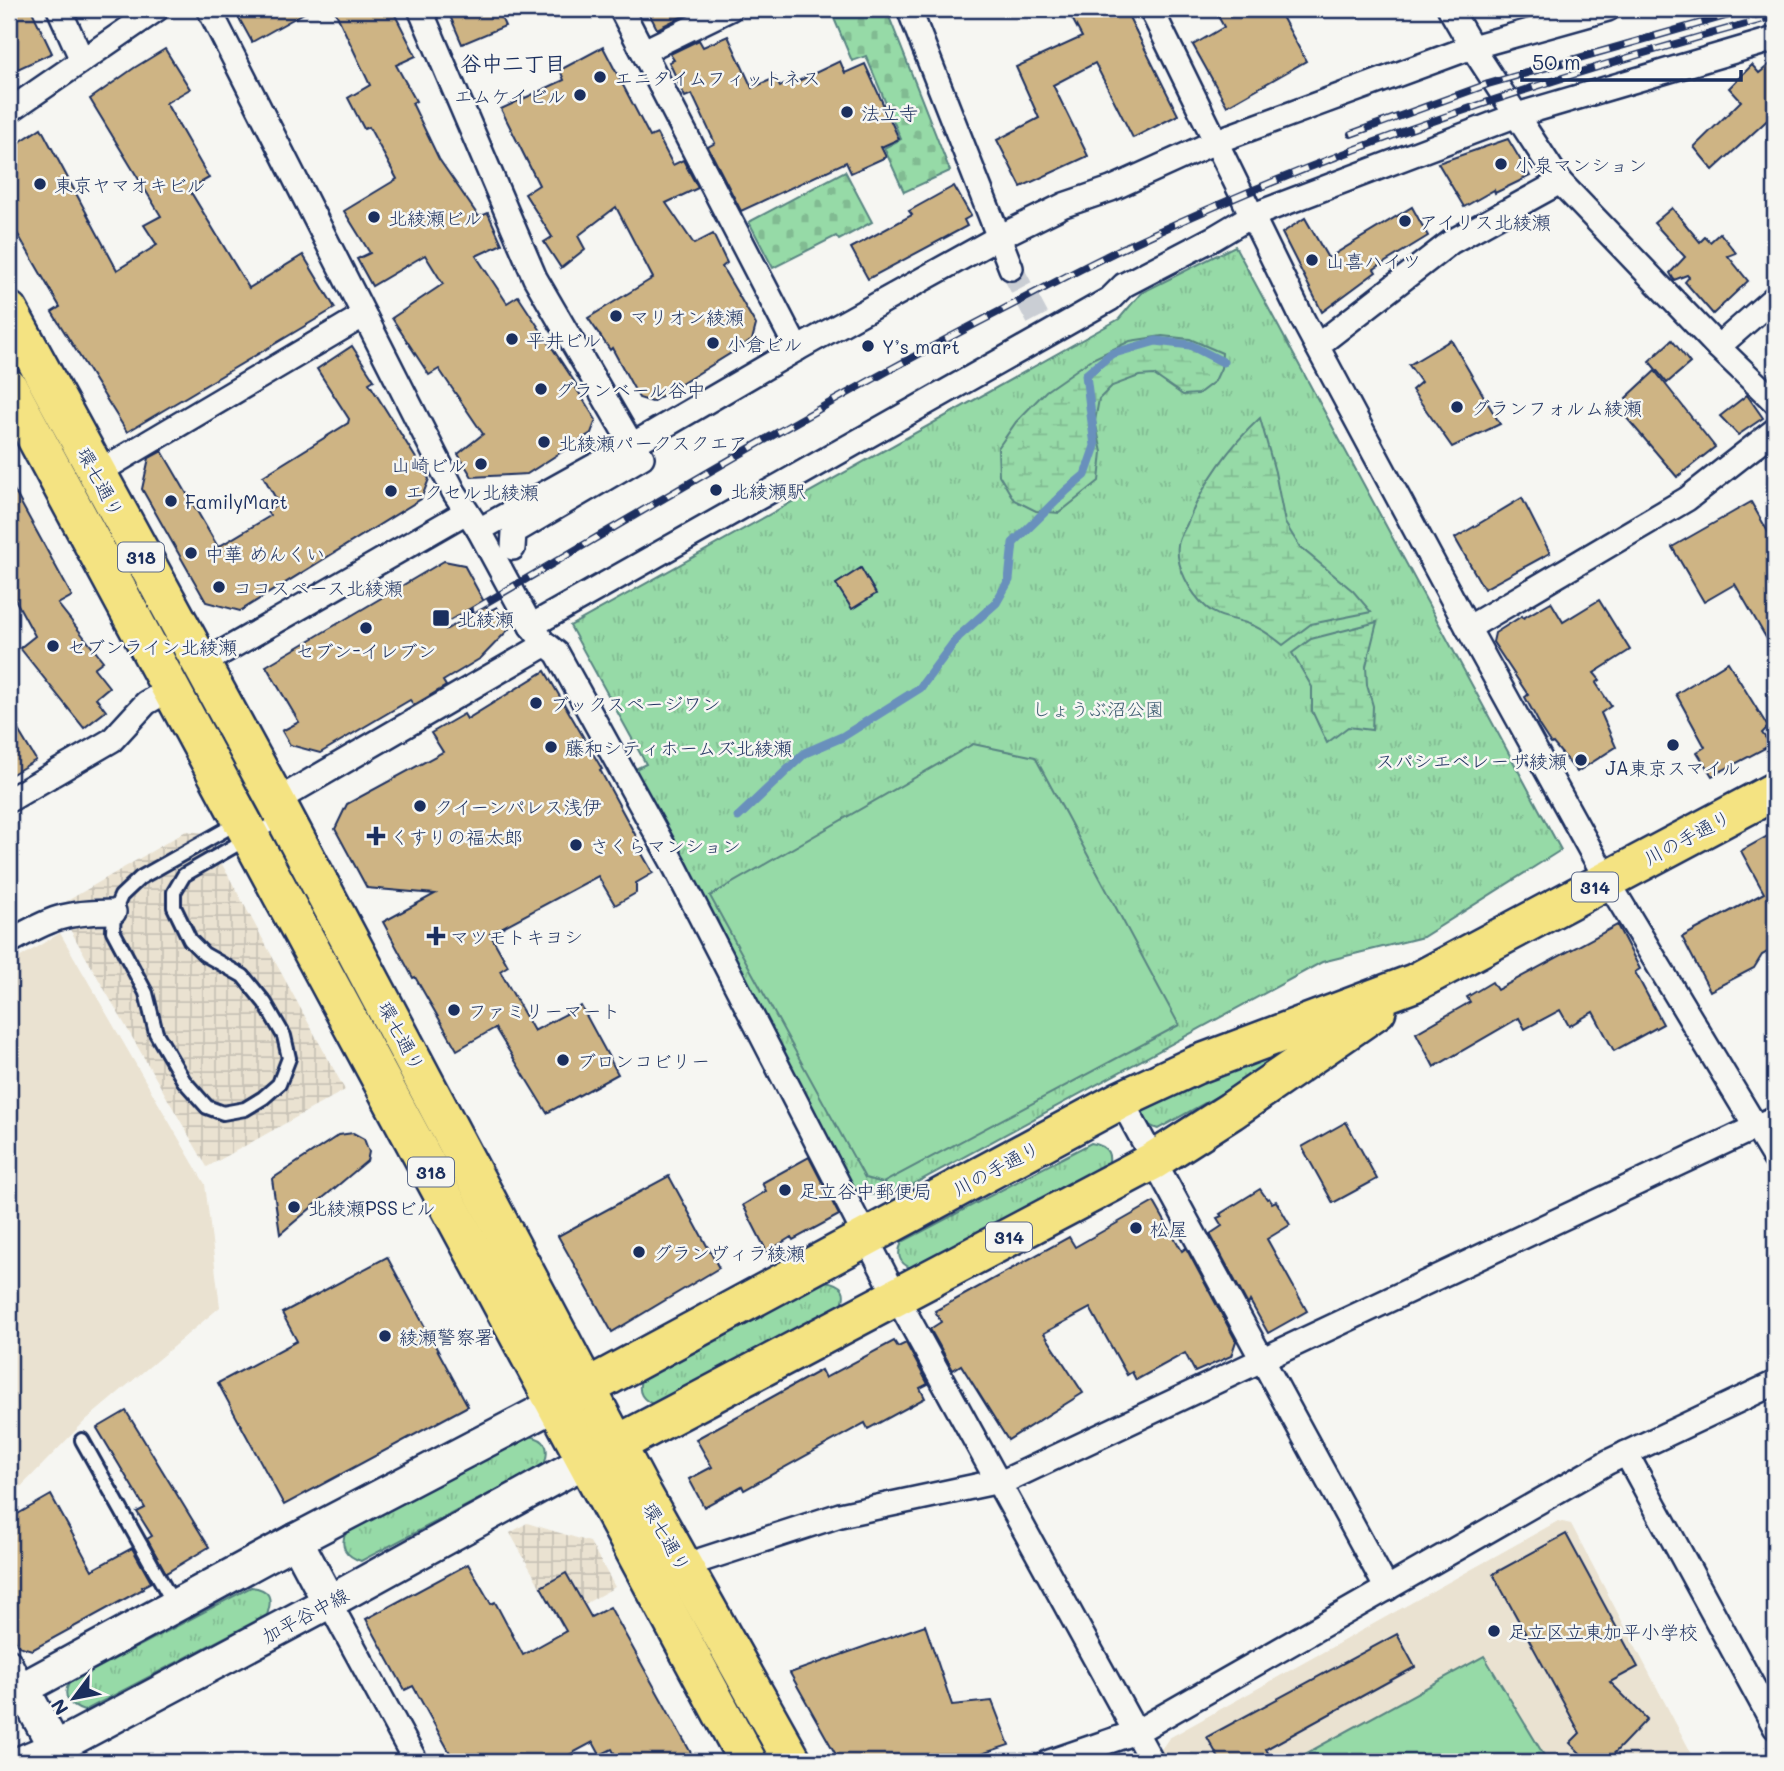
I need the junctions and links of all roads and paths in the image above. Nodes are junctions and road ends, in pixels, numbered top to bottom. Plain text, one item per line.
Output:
1 (59, 9) edge
2 (157, 9) edge
3 (209, 9) edge
4 (420, 9) edge
5 (621, 9) edge
6 (730, 9) edge
7 (909, 9) edge
8 (1151, 9) edge
9 (1450, 9) edge
10 (1608, 9) edge
11 (1775, 39) edge
12 (1472, 47) junction
13 (644, 51) junction
14 (82, 60) junction
15 (9, 111) edge
16 (1517, 115) junction
17 (1217, 141) junction
18 (1560, 182) junction
19 (1251, 216) junction
20 (1005, 253) junction
21 (1775, 297) edge
22 (9, 311) edge
23 (364, 315) junction
24 (1317, 346) junction
25 (1718, 347) junction
26 (797, 349) junction
27 (9, 388) edge
28 (1775, 402) edge
29 (1775, 430) edge
30 (632, 445) junction
31 (97, 473) junction
32 (473, 521) junction
33 (513, 548) dead end
34 (1468, 628) junction
35 (538, 635) junction
36 (200, 665) junction
37 (170, 690) junction
38 (1775, 791) edge
39 (9, 800) edge
40 (256, 821) junction
41 (1607, 880) junction
42 (114, 912) junction
43 (9, 943) edge
44 (1414, 983) junction
45 (1121, 1100) junction
46 (1766, 1123) edge
47 (1775, 1159) edge
48 (1153, 1161) junction
49 (865, 1238) junction
50 (896, 1296) junction
51 (1260, 1359) junction
52 (1775, 1383) edge
53 (587, 1387) junction
54 (554, 1405) junction
55 (82, 1440) dead end
56 (617, 1444) junction
57 (1626, 1453) junction
58 (585, 1461) junction
59 (998, 1482) junction
60 (296, 1540) junction
61 (683, 1566) junction
62 (1387, 1589) junction
63 (329, 1602) junction
64 (175, 1606) junction
65 (13, 1682) edge
66 (1775, 1727) edge
67 (1136, 1732) junction
68 (59, 1755) edge
69 (22, 1762) edge
70 (416, 1762) edge
71 (748, 1762) edge
72 (793, 1762) edge
73 (1049, 1762) edge
74 (1152, 1762) edge

1 - 14 street
2 - 14 street
3 - 23 street
4 - 30 street
5 - 13 street
6 - 13 street
7 - 20 street
8 - 17 street
9 - 12 street
10 - 12 street
11 - 16 street
12 - 16 street
12 - 17 street
13 - 26 street
14 - 15 street
16 - 18 street
16 - 19 street
17 - 19 street
17 - 20 street
18 - 24 street
18 - 25 street
19 - 24 street
19 - 35 street
20 - 26 street
20 - 33 street
21 - 25 street
22 - 31 main road, 環七通り / 318
23 - 31 street
23 - 32 street
24 - 34 street
25 - 28 street
26 - 30 street
27 - 37 main road, 環七通り / 318
29 - 34 street
30 - 32 street
31 - 36 main road, 環七通り / 318
32 - 35 street
32 - 36 street
34 - 41 street
35 - 40 street
35 - 49 street
36 - 40 main road, 環七通り / 318
37 - 39 street
37 - 40 main road, 環七通り / 318
38 - 41 main road, 川の手通り / 314
40 - 42 lane
40 - 42 lane
40 - 53 main road, 環七通り / 318
40 - 54 main road, 環七通り / 318
41 - 44 main road, 川の手通り / 314
41 - 46 street
42 - 43 street
44 - 45 main road, 川の手通り / 314
44 - 48 main road, 川の手通り / 314
45 - 48 street
45 - 49 main road, 川の手通り / 314
46 - 47 street
46 - 51 street
48 - 50 main road, 川の手通り / 314
48 - 51 street
49 - 50 street
49 - 53 main road, 川の手通り / 314
50 - 56 main road, 川の手通り / 314
50 - 59 street
51 - 59 street
51 - 62 street
52 - 57 street
53 - 54 main road, 川の手通り / 314
53 - 56 main road, 環七通り / 318
54 - 58 main road, 環七通り / 318
54 - 60 street
55 - 64 lane
56 - 58 main road, 川の手通り / 314
56 - 61 main road, 環七通り / 318
57 - 62 street
57 - 66 street
58 - 63 street, 加平谷中線
58 - 71 main road, 環七通り / 318
59 - 61 street
59 - 67 street
60 - 63 street
60 - 64 street
61 - 72 main road, 環七通り / 318
62 - 67 street
63 - 68 street, 加平谷中線
63 - 70 street
64 - 65 street
65 - 68 street
67 - 73 street
67 - 74 street
68 - 69 street, 加平谷中線

